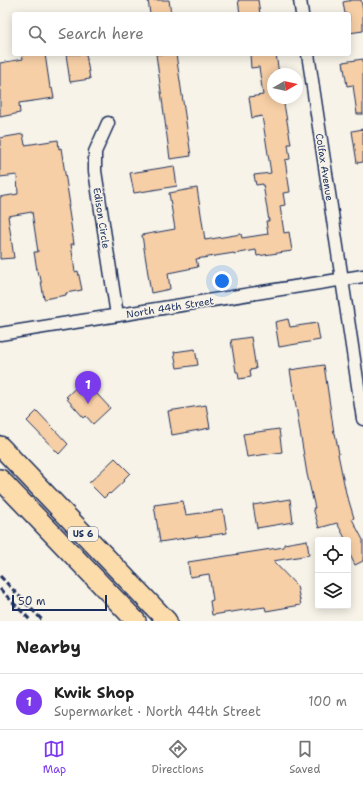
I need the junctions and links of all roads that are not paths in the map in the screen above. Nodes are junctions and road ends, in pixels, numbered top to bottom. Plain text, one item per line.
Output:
1 (300, 0) edge
2 (302, 12) edge
3 (308, 56) edge
4 (108, 124) dead end
5 (363, 276) edge
6 (342, 280) junction
7 (117, 316) junction
8 (0, 334) edge
9 (363, 419) edge
10 (0, 446) edge
11 (0, 479) edge
12 (136, 621) edge
13 (167, 621) edge

1 - 2 street
3 - 6 street, Colfax Avenue
4 - 7 street, Edison Circle
5 - 6 street, North 44th Street
6 - 7 street, North 44th Street
6 - 9 street, Colfax Avenue
7 - 8 street, North 44th Street
10 - 13 main road, US 6
11 - 12 main road, US 6

